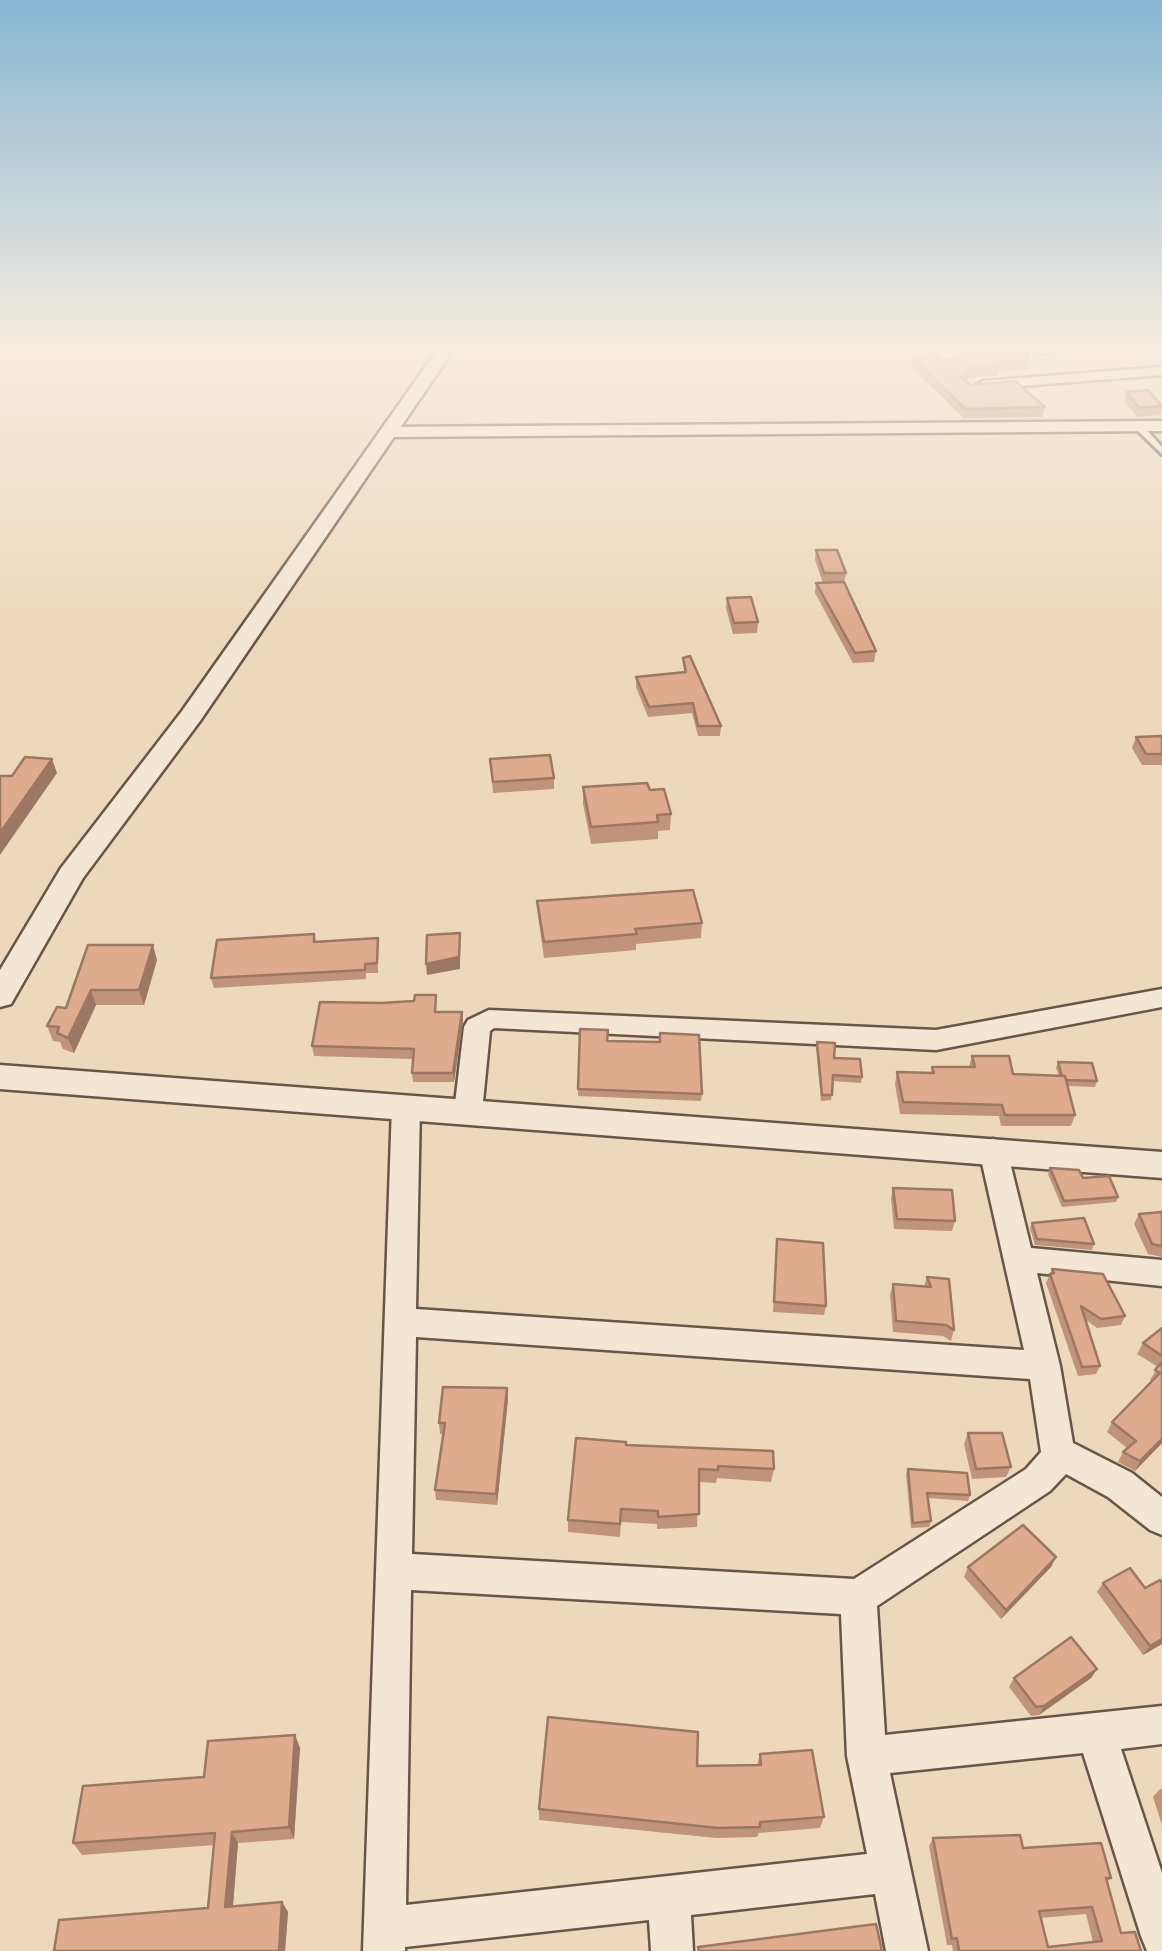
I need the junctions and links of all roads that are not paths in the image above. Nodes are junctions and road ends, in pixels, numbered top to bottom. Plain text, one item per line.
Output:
1 (381, 440) edge
2 (1151, 440) joint
3 (1162, 444) edge
4 (1162, 452) edge
5 (0, 996) edge
6 (1162, 998) edge
7 (0, 1077) edge
8 (406, 1106) junction
9 (468, 1112) junction
10 (993, 1150) junction
11 (1162, 1165) edge
12 (1018, 1259) junction
13 (1162, 1273) edge
14 (402, 1322) junction
15 (1044, 1366) junction
16 (1058, 1452) junction
17 (1162, 1518) edge
18 (395, 1572) junction
19 (858, 1597) junction
20 (1162, 1725) edge
21 (1094, 1730) junction
22 (868, 1756) junction
23 (891, 1872) junction
24 (668, 1900) junction
25 (1162, 1936) edge
26 (384, 1940) edge
27 (672, 1951) edge
28 (907, 1951) edge

1 - 5 street
2 - 3 lane
2 - 4 lane
6 - 9 street
7 - 8 street
8 - 9 street
8 - 14 street
9 - 10 street
10 - 11 street
10 - 12 street
12 - 13 street
12 - 15 street
14 - 15 street
14 - 18 street
15 - 16 street
16 - 17 street
16 - 19 street
18 - 19 street
18 - 26 street
19 - 22 street
20 - 21 street
21 - 22 street
21 - 25 street
22 - 23 street
23 - 24 street
23 - 28 street
24 - 26 street
24 - 27 street

